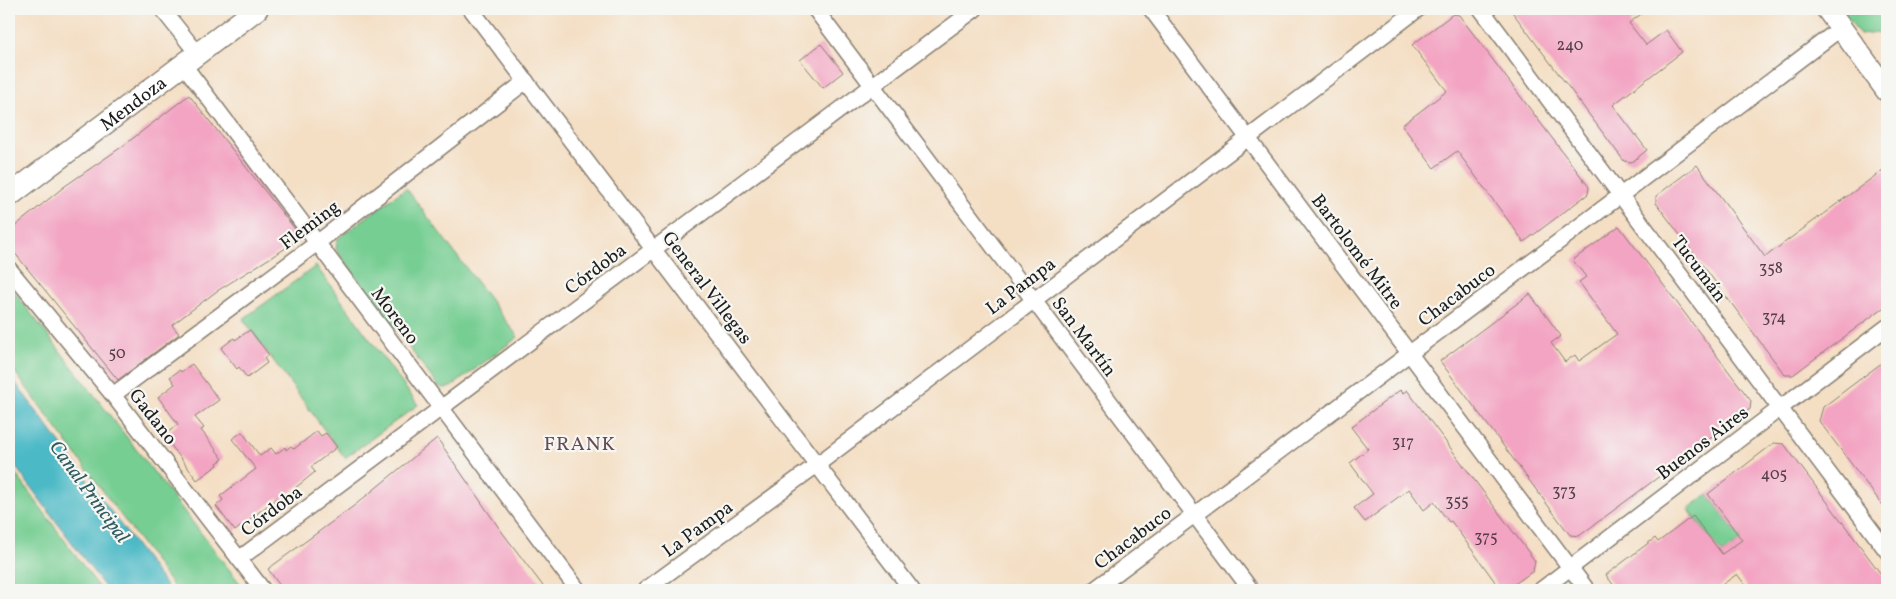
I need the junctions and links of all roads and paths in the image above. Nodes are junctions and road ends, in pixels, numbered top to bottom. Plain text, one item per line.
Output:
1 (162, 9) edge
2 (257, 9) edge
3 (471, 9) edge
4 (815, 9) edge
5 (975, 9) edge
6 (1151, 9) edge
7 (1418, 9) edge
8 (1482, 9) edge
9 (1827, 9) edge
10 (1841, 28) junction
11 (190, 59) junction
12 (526, 81) junction
13 (872, 85) junction
14 (1887, 91) edge
15 (1248, 138) junction
16 (1621, 195) junction
17 (9, 196) edge
18 (317, 243) junction
19 (653, 249) junction
20 (9, 269) edge
21 (1033, 300) junction
22 (1887, 327) edge
23 (1410, 354) junction
24 (113, 395) junction
25 (440, 408) junction
26 (1780, 408) junction
27 (818, 464) junction
28 (1195, 514) junction
29 (1887, 551) edge
30 (239, 559) junction
31 (1570, 568) junction
32 (263, 590) edge
33 (578, 590) edge
34 (645, 590) edge
35 (912, 590) edge
36 (1094, 590) edge
37 (1251, 590) edge
38 (1541, 590) edge
39 (1586, 590) edge

1 - 11 street, Moreno
2 - 11 main road, Mendoza
3 - 12 street, General Villegas
4 - 13 street, San Martín
5 - 13 street, Córdoba
6 - 15 street, Bartolomé Mitre
7 - 15 street, La Pampa
8 - 16 street, Tucumán
9 - 10 main road
10 - 14 main road
10 - 16 street, Chacabuco
11 - 17 main road, Mendoza
11 - 18 street, Moreno
12 - 18 street, Fleming
12 - 19 street, General Villegas
13 - 19 street, Córdoba
13 - 21 street, San Martín
15 - 21 street, La Pampa
15 - 23 street, Bartolomé Mitre
16 - 23 street, Chacabuco
16 - 26 street, Tucumán
18 - 24 street, Fleming
18 - 25 street, Moreno
19 - 25 street, Córdoba
19 - 27 street, General Villegas
20 - 24 street, Gadano
21 - 27 street, La Pampa
21 - 28 street, San Martín
22 - 26 street, Buenos Aires
23 - 28 street, Chacabuco
23 - 31 street, Bartolomé Mitre
24 - 30 street, Gadano
25 - 30 street, Córdoba
25 - 33 street, Moreno
26 - 29 street, Tucumán
26 - 31 street, Buenos Aires
27 - 34 street, La Pampa
27 - 35 street, General Villegas
28 - 36 street, Chacabuco
28 - 37 street, San Martín
30 - 32 street, Gadano
31 - 38 street, Buenos Aires
31 - 39 street, Bartolomé Mitre

